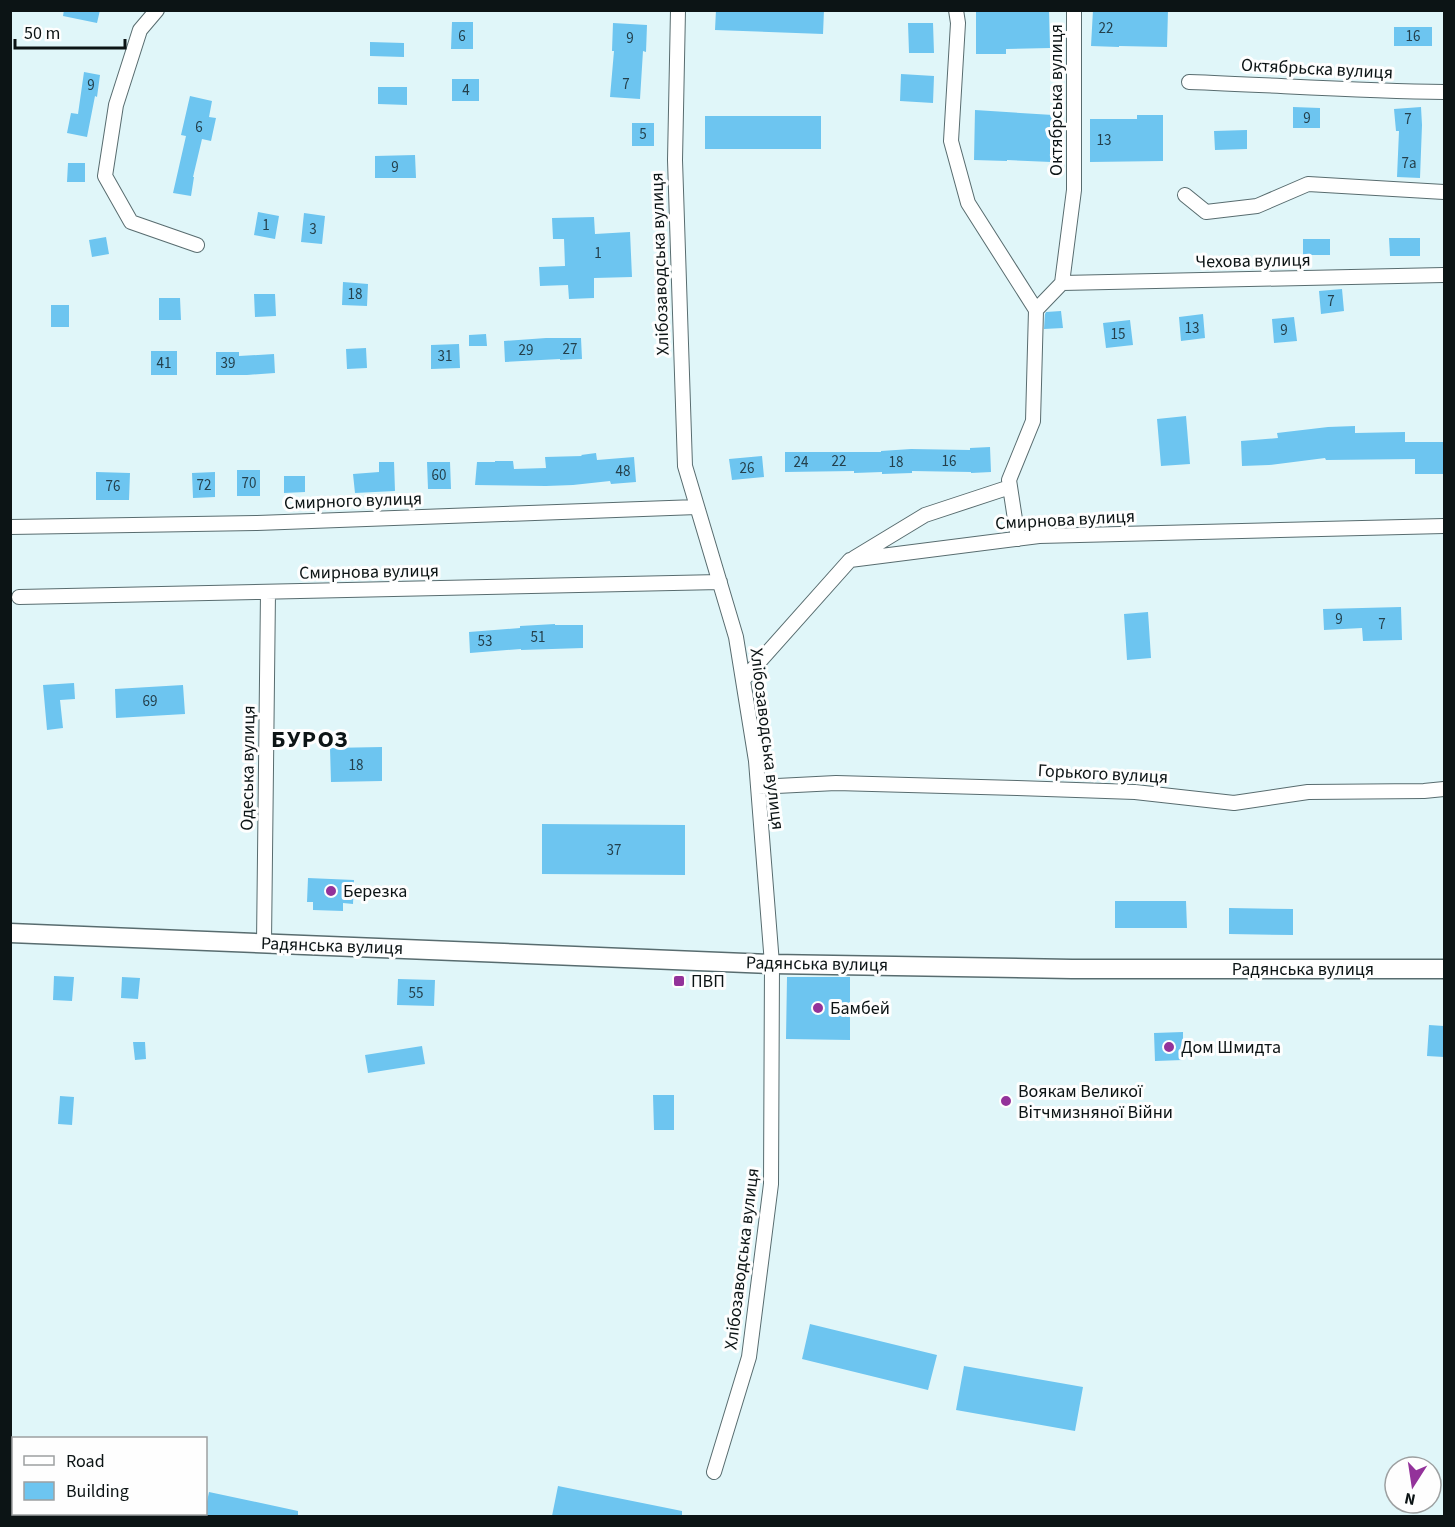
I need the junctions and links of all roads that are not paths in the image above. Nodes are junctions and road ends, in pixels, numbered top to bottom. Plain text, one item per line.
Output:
1 (157, 10) edge
2 (678, 10) edge
3 (956, 10) edge
4 (1074, 10) edge
5 (1189, 82) dead end
6 (1444, 92) edge
7 (1444, 192) edge
8 (1185, 195) dead end
9 (197, 245) dead end
10 (1444, 275) edge
11 (1062, 283) junction
12 (1036, 310) junction
13 (1010, 488) junction
14 (697, 507) junction
15 (1444, 526) edge
16 (10, 527) edge
17 (1018, 539) junction
18 (850, 560) junction
19 (720, 582) junction
20 (268, 592) junction
21 (19, 597) dead end
22 (743, 680) junction
23 (758, 787) junction
24 (1444, 789) edge
25 (10, 933) edge
26 (264, 943) junction
27 (772, 964) junction
28 (1444, 969) edge
29 (714, 1472) dead end

1 - 9 street
2 - 14 street, Хлібозаводська вулиця
3 - 12 street
4 - 11 street, Октябрська вулиця
5 - 6 street, Октябрьска вулиця
7 - 8 street
10 - 11 street, Чехова вулиця
11 - 12 street
12 - 13 street
13 - 17 street
13 - 18 street
14 - 16 street, Смирного вулиця
14 - 19 street, Хлібозаводська вулиця
15 - 17 street, Смирнова вулиця
17 - 18 street, Смирнова вулиця
18 - 22 street
19 - 20 street, Смирнова вулиця
19 - 22 street, Хлібозаводська вулиця
20 - 21 street, Смирнова вулиця
20 - 26 street, Одеська вулиця
22 - 23 street, Хлібозаводська вулиця
23 - 24 street, Горького вулиця
23 - 27 street, Хлібозаводська вулиця
25 - 26 street, Радянська вулиця
26 - 27 street, Радянська вулиця
27 - 28 street, Радянська вулиця
27 - 29 street, Хлібозаводська вулиця

